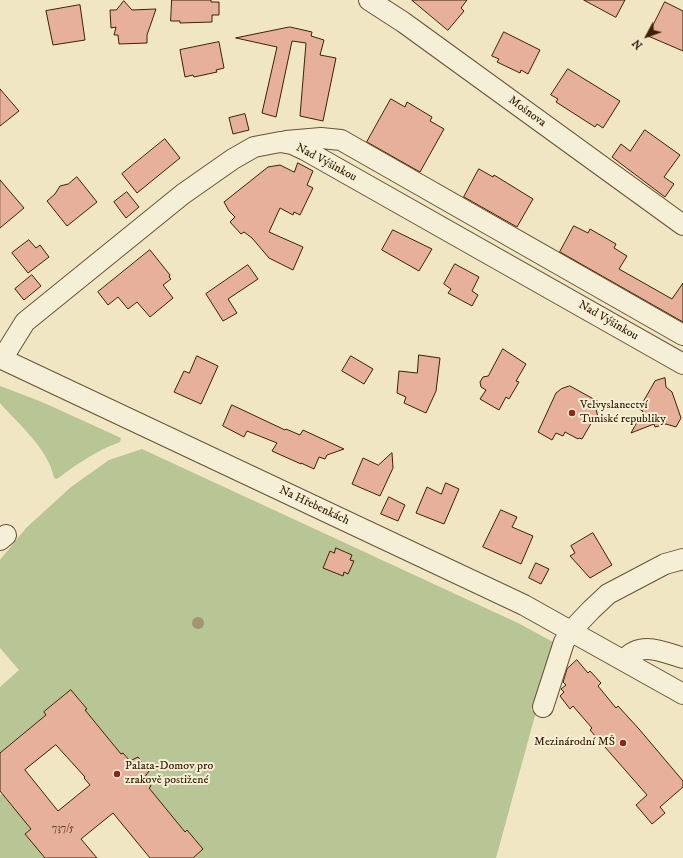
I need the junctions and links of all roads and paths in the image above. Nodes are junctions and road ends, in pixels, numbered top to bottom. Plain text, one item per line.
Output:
1 (369, 0) edge
2 (280, 142) junction
3 (683, 225) edge
4 (683, 335) edge
5 (1, 359) edge
6 (683, 364) edge
7 (683, 559) edge
8 (572, 630) junction
9 (683, 658) edge
10 (624, 660) junction
11 (683, 694) edge
12 (543, 707) dead end

1 - 3 street, Mošnova
2 - 4 street
2 - 5 street, Nad Výšinkou
2 - 6 street, Nad Výšinkou
5 - 8 street, Na Hřebenkách
7 - 8 street
8 - 10 street, Na Hřebenkách
8 - 12 street
9 - 10 street
10 - 11 street, Na Hřebenkách

